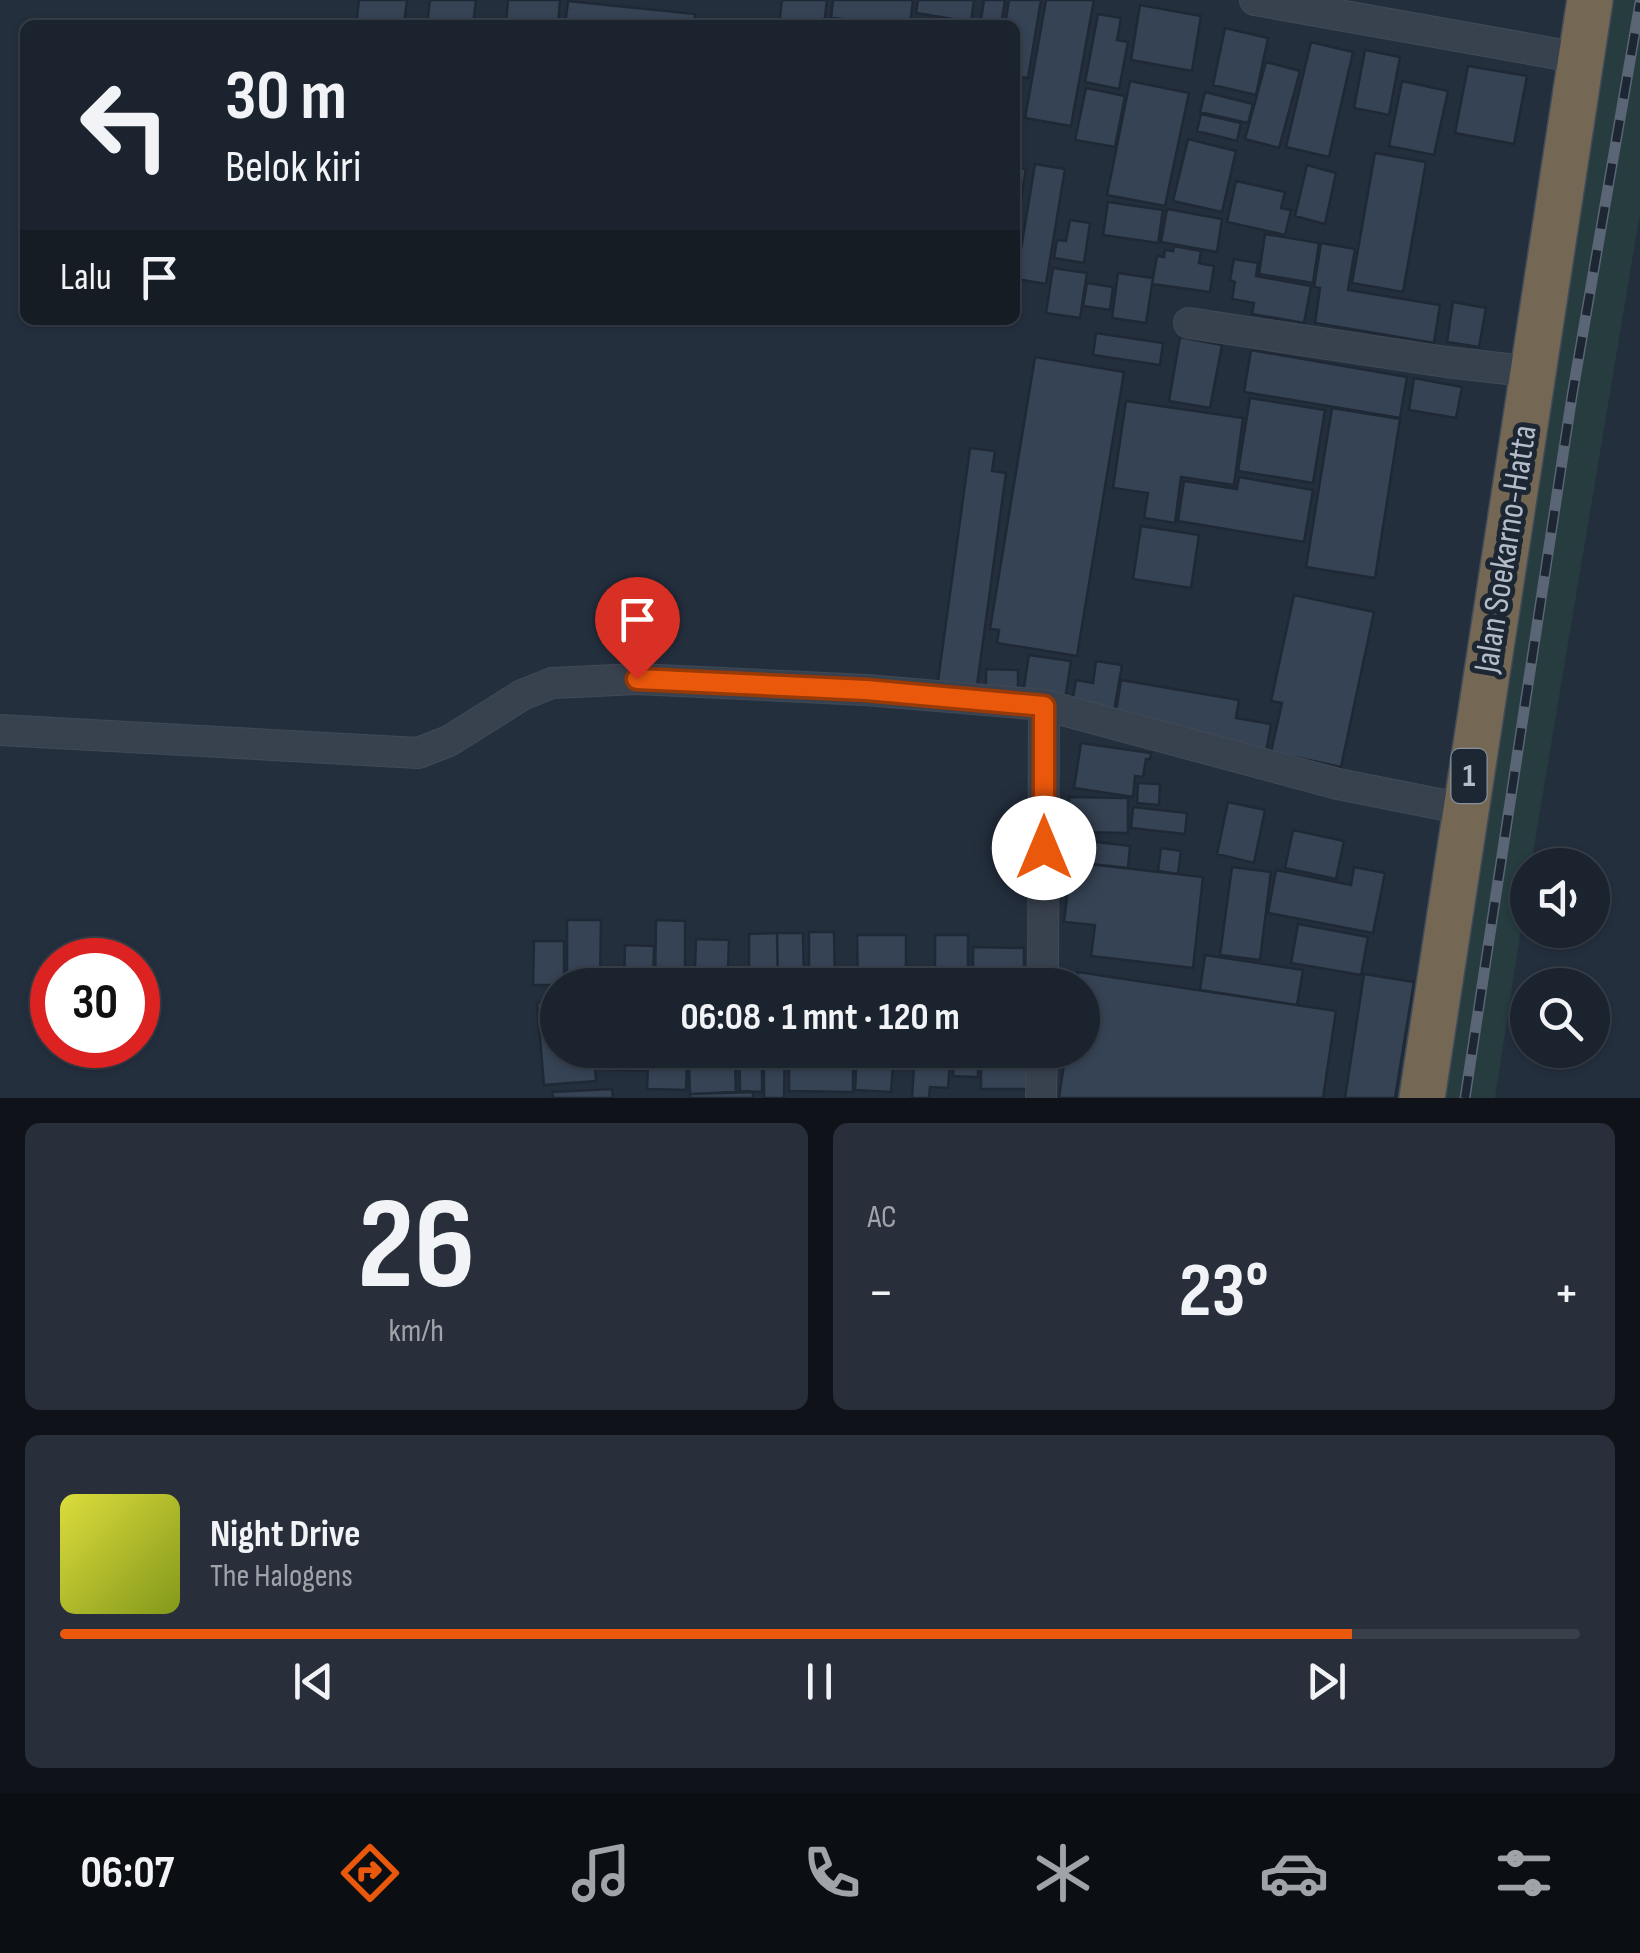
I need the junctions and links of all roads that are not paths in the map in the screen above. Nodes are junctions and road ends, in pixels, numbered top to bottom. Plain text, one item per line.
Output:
1 (1255, 0) edge
2 (1590, 0) edge
3 (1580, 58) junction
4 (1189, 322) dead end
5 (1532, 386) junction
6 (1044, 706) junction
7 (0, 730) edge
8 (1464, 809) junction
9 (1043, 968) edge
10 (1042, 1068) edge
11 (1041, 1098) edge
12 (1422, 1098) edge

1 - 3 street
2 - 3 highway, Jalan Soekarno-Hatta / 1
3 - 5 highway, Jalan Soekarno-Hatta / 1
4 - 5 street
5 - 8 highway, Jalan Soekarno-Hatta / 1
6 - 7 street
6 - 8 street
6 - 9 street
8 - 12 highway, Jalan Soekarno-Hatta / 1
10 - 11 street

